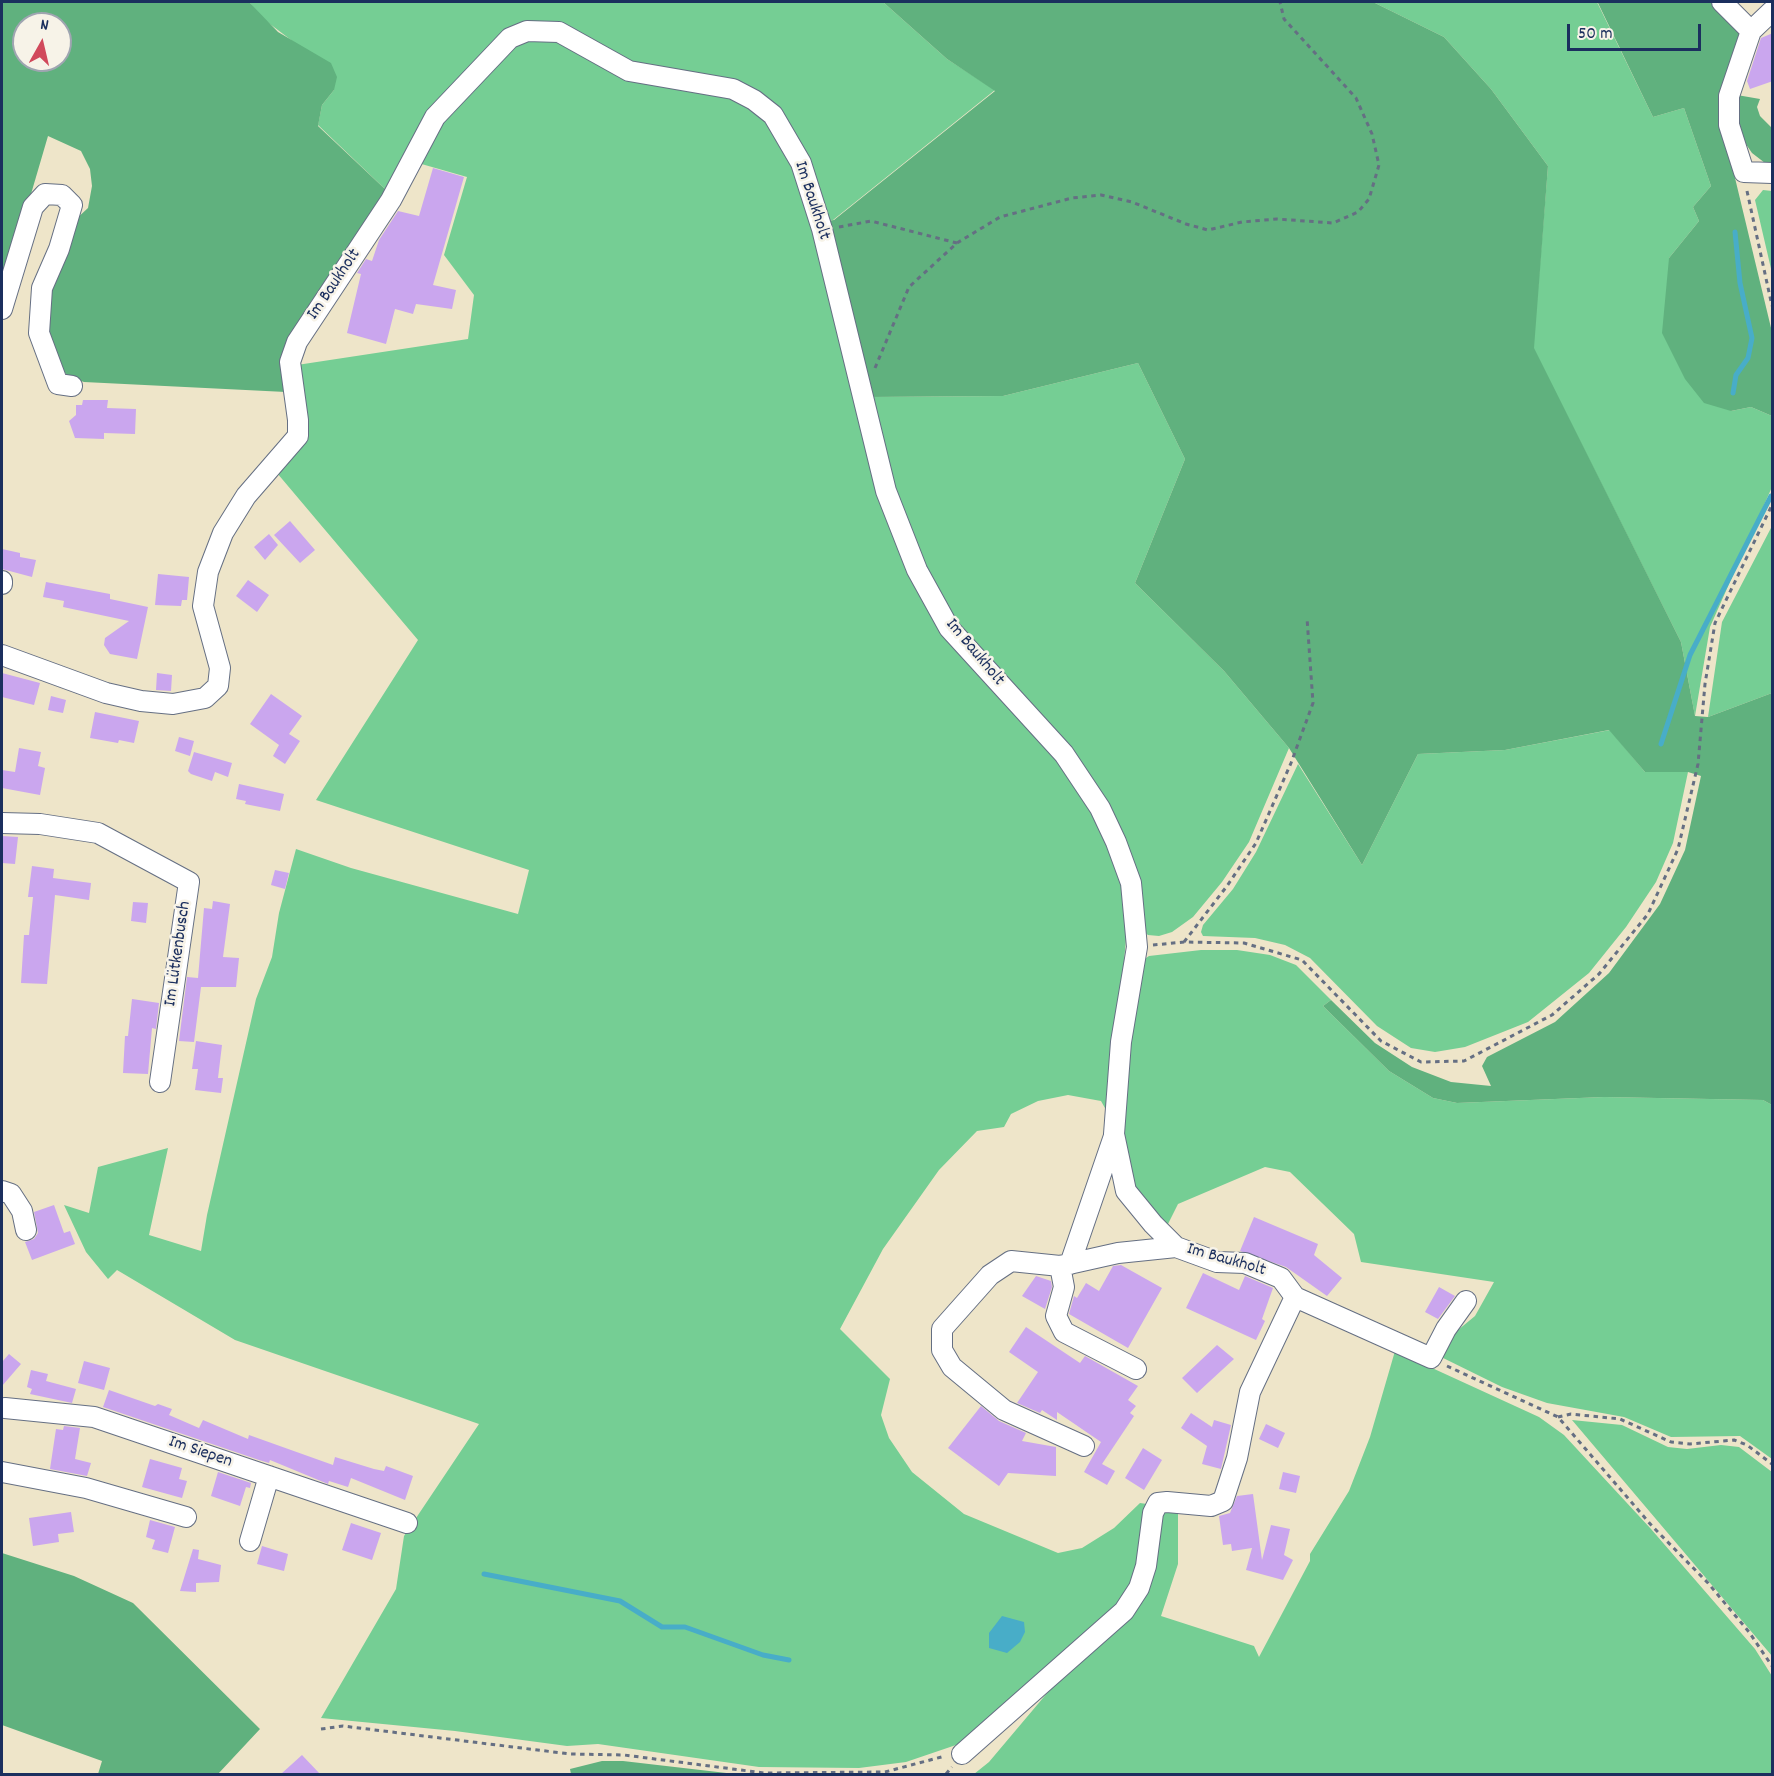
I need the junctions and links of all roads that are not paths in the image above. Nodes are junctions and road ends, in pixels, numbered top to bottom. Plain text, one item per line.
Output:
1 (1722, 2) edge
2 (1773, 11) edge
3 (1751, 31) junction
4 (1773, 173) edge
5 (2, 309) edge
6 (72, 386) dead end
7 (2, 655) edge
8 (2, 823) edge
9 (160, 1082) dead end
10 (1114, 1134) junction
11 (2, 1191) edge
12 (26, 1230) dead end
13 (1176, 1247) junction
14 (1065, 1265) junction
15 (1295, 1297) junction
16 (1466, 1301) dead end
17 (1136, 1369) dead end
18 (3, 1411) edge
19 (1084, 1446) dead end
20 (2, 1472) edge
21 (269, 1476) junction
22 (186, 1517) dead end
23 (407, 1523) dead end
24 (250, 1541) dead end
25 (962, 1754) road end

1 - 3 street
2 - 3 street
3 - 4 street
5 - 6 street
7 - 10 street, Im Baukholt
8 - 9 street, Im Lütkenbusch
10 - 13 street, Im Baukholt
10 - 14 street
11 - 12 street
13 - 14 street
13 - 15 street, Im Baukholt
14 - 17 street
14 - 19 street
15 - 16 street
15 - 25 street
18 - 21 street, Im Siepen
20 - 22 street
21 - 23 street, Im Siepen
21 - 24 street

